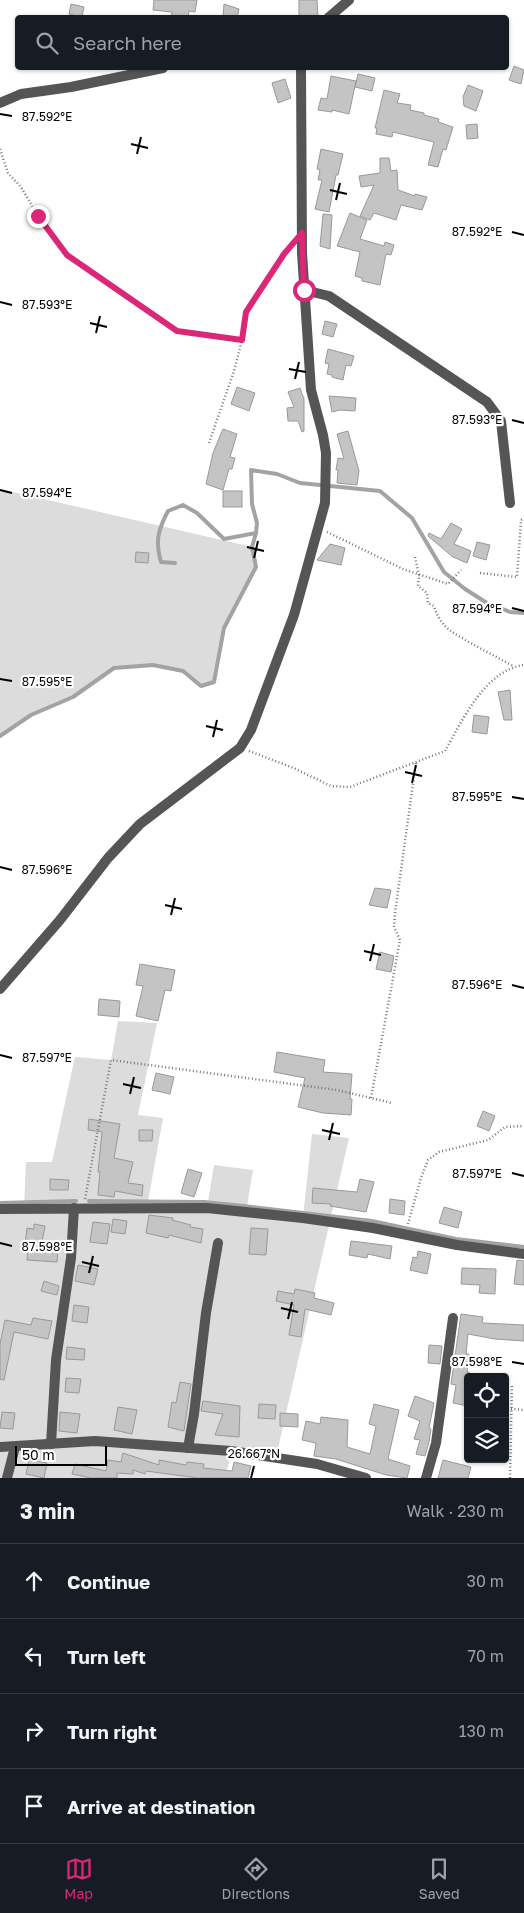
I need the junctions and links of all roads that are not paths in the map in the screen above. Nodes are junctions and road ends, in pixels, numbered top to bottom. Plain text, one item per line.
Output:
1 (349, 0) edge
2 (332, 15) edge
3 (153, 70) edge
4 (301, 70) edge
5 (0, 103) edge
6 (304, 290) junction
7 (510, 503) dead end
8 (0, 989) edge
9 (79, 1208) junction
10 (0, 1209) edge
11 (218, 1243) dead end
12 (524, 1254) edge
13 (453, 1318) dead end
14 (51, 1444) junction
15 (0, 1447) edge
16 (15, 1447) junction
17 (188, 1448) junction
18 (7, 1478) edge
19 (366, 1478) edge
20 (426, 1478) edge

1 - 2 street
3 - 5 street
4 - 6 street
6 - 7 street
6 - 8 street
9 - 10 street
9 - 12 street
9 - 14 street
11 - 17 street
13 - 20 street
14 - 16 street
14 - 17 street
15 - 16 street
16 - 18 street
17 - 19 street

